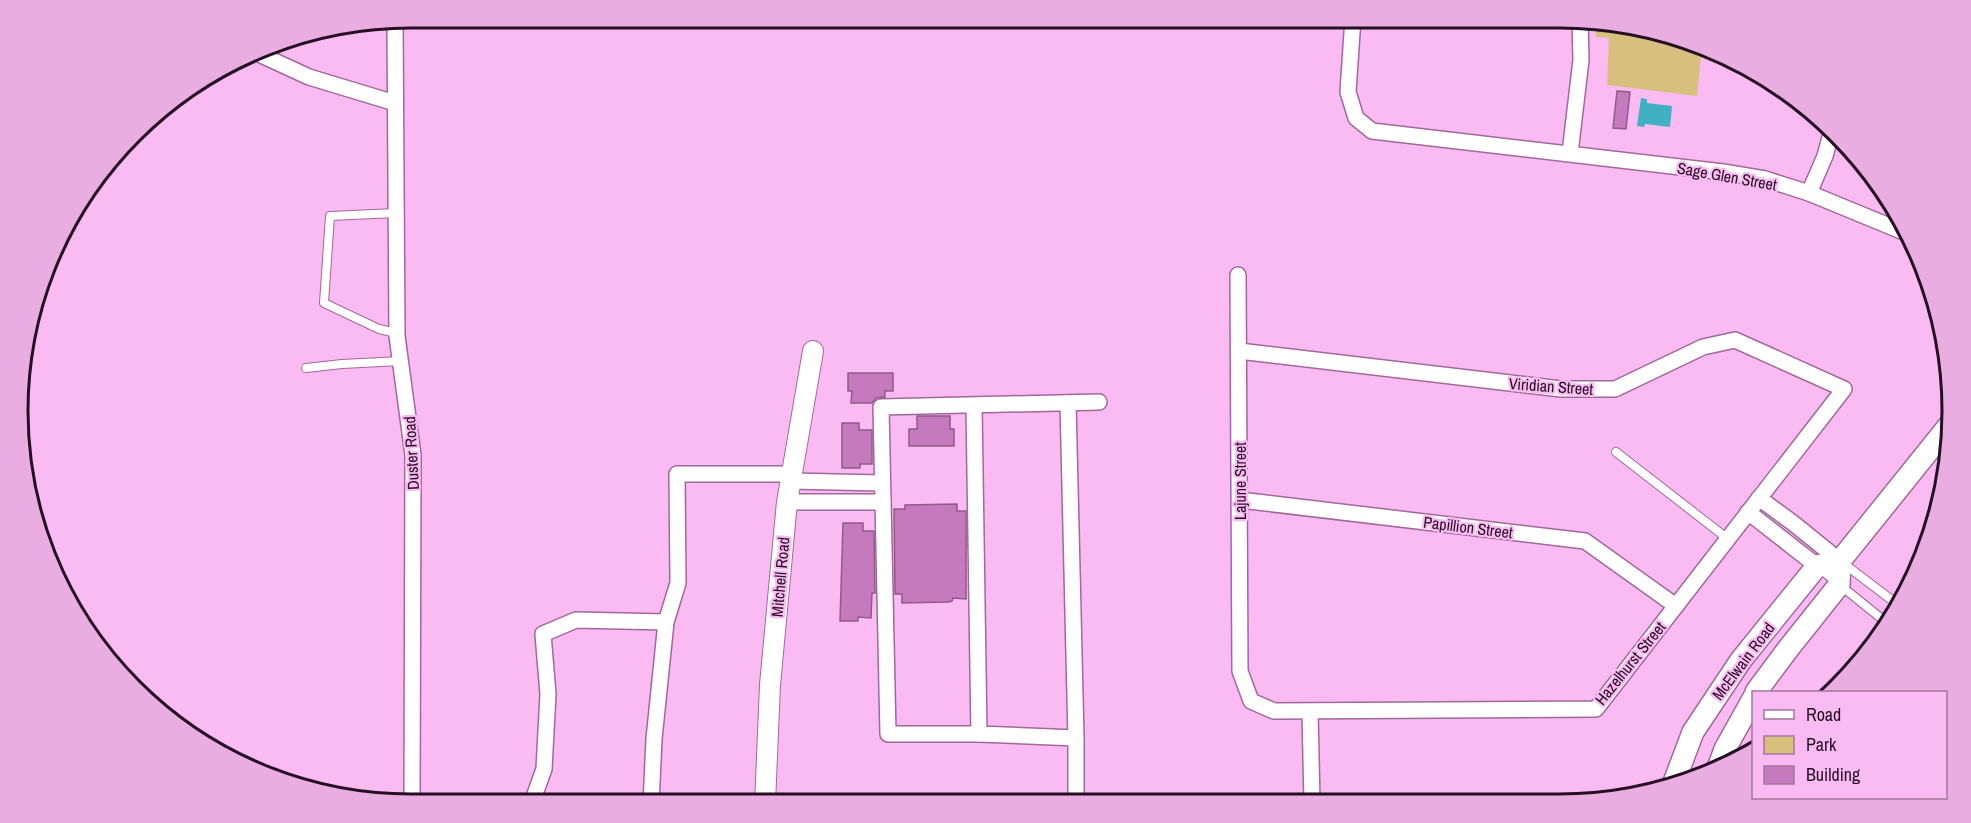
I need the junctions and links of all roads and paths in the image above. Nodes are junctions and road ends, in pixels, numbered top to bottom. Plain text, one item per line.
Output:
1 (395, 29) edge
2 (1352, 29) edge
3 (1580, 29) edge
4 (266, 57) edge
5 (396, 103) junction
6 (1829, 140) edge
7 (1570, 153) junction
8 (1809, 193) junction
9 (396, 213) junction
10 (1896, 229) edge
11 (1238, 275) dead end
12 (397, 333) junction
13 (813, 351) dead end
14 (1239, 351) junction
15 (401, 361) junction
16 (306, 368) dead end
17 (1844, 389) joint
18 (1099, 402) dead end
19 (1068, 403) junction
20 (974, 406) junction
21 (1942, 434) edge
22 (1616, 452) dead end
23 (791, 478) junction
24 (882, 483) junction
25 (1759, 498) junction
26 (1240, 500) junction
27 (787, 502) junction
28 (883, 502) junction
29 (1748, 512) junction
30 (1728, 539) junction
31 (1840, 561) junction
32 (1813, 563) junction
33 (1839, 585) junction
34 (1892, 601) edge
35 (1676, 606) junction
36 (1881, 619) edge
37 (666, 622) junction
38 (1245, 686) joint
39 (1758, 691) edge
40 (1752, 700) edge
41 (1310, 712) junction
42 (980, 734) junction
43 (1076, 738) junction
44 (1722, 758) edge
45 (1676, 776) edge
46 (412, 794) edge
47 (535, 794) edge
48 (651, 794) edge
49 (765, 794) edge
50 (1077, 794) edge
51 (1312, 794) edge

1 - 5 street, Duster Road
2 - 7 street, Sage Glen Street
3 - 7 street
4 - 5 street
5 - 9 street, Duster Road
6 - 8 street
7 - 8 street, Sage Glen Street
8 - 10 street, Sage Glen Street
9 - 12 street, Duster Road
9 - 12 lane
11 - 14 street, Lajune Street
12 - 15 street, Duster Road
13 - 23 street, Mitchell Road
14 - 17 street, Viridian Street
14 - 26 street, Lajune Street
15 - 16 lane
15 - 46 street, Duster Road
17 - 25 street, Hazelhurst Street
18 - 19 street
19 - 20 street
19 - 43 street
20 - 24 street
20 - 42 street
21 - 31 main road
22 - 30 lane
23 - 24 street
23 - 27 street, Mitchell Road
23 - 37 street
24 - 28 street
25 - 29 street, Hazelhurst Street
25 - 31 street
26 - 35 street, Papillion Street
26 - 38 street, Lajune Street
27 - 28 street
27 - 49 street, Mitchell Road
28 - 42 street
29 - 30 street, Hazelhurst Street
29 - 32 street
30 - 35 street, Hazelhurst Street
31 - 32 main road
31 - 33 main road
31 - 34 lane
32 - 33 lane
32 - 45 main road, McElwain Road
33 - 36 lane
33 - 39 main road, McElwain Road
35 - 41 street, Hazelhurst Street
37 - 47 street
37 - 48 street
38 - 41 street, Hazelhurst Street
40 - 44 main road, McElwain Road
41 - 51 street
42 - 43 street
43 - 50 street

